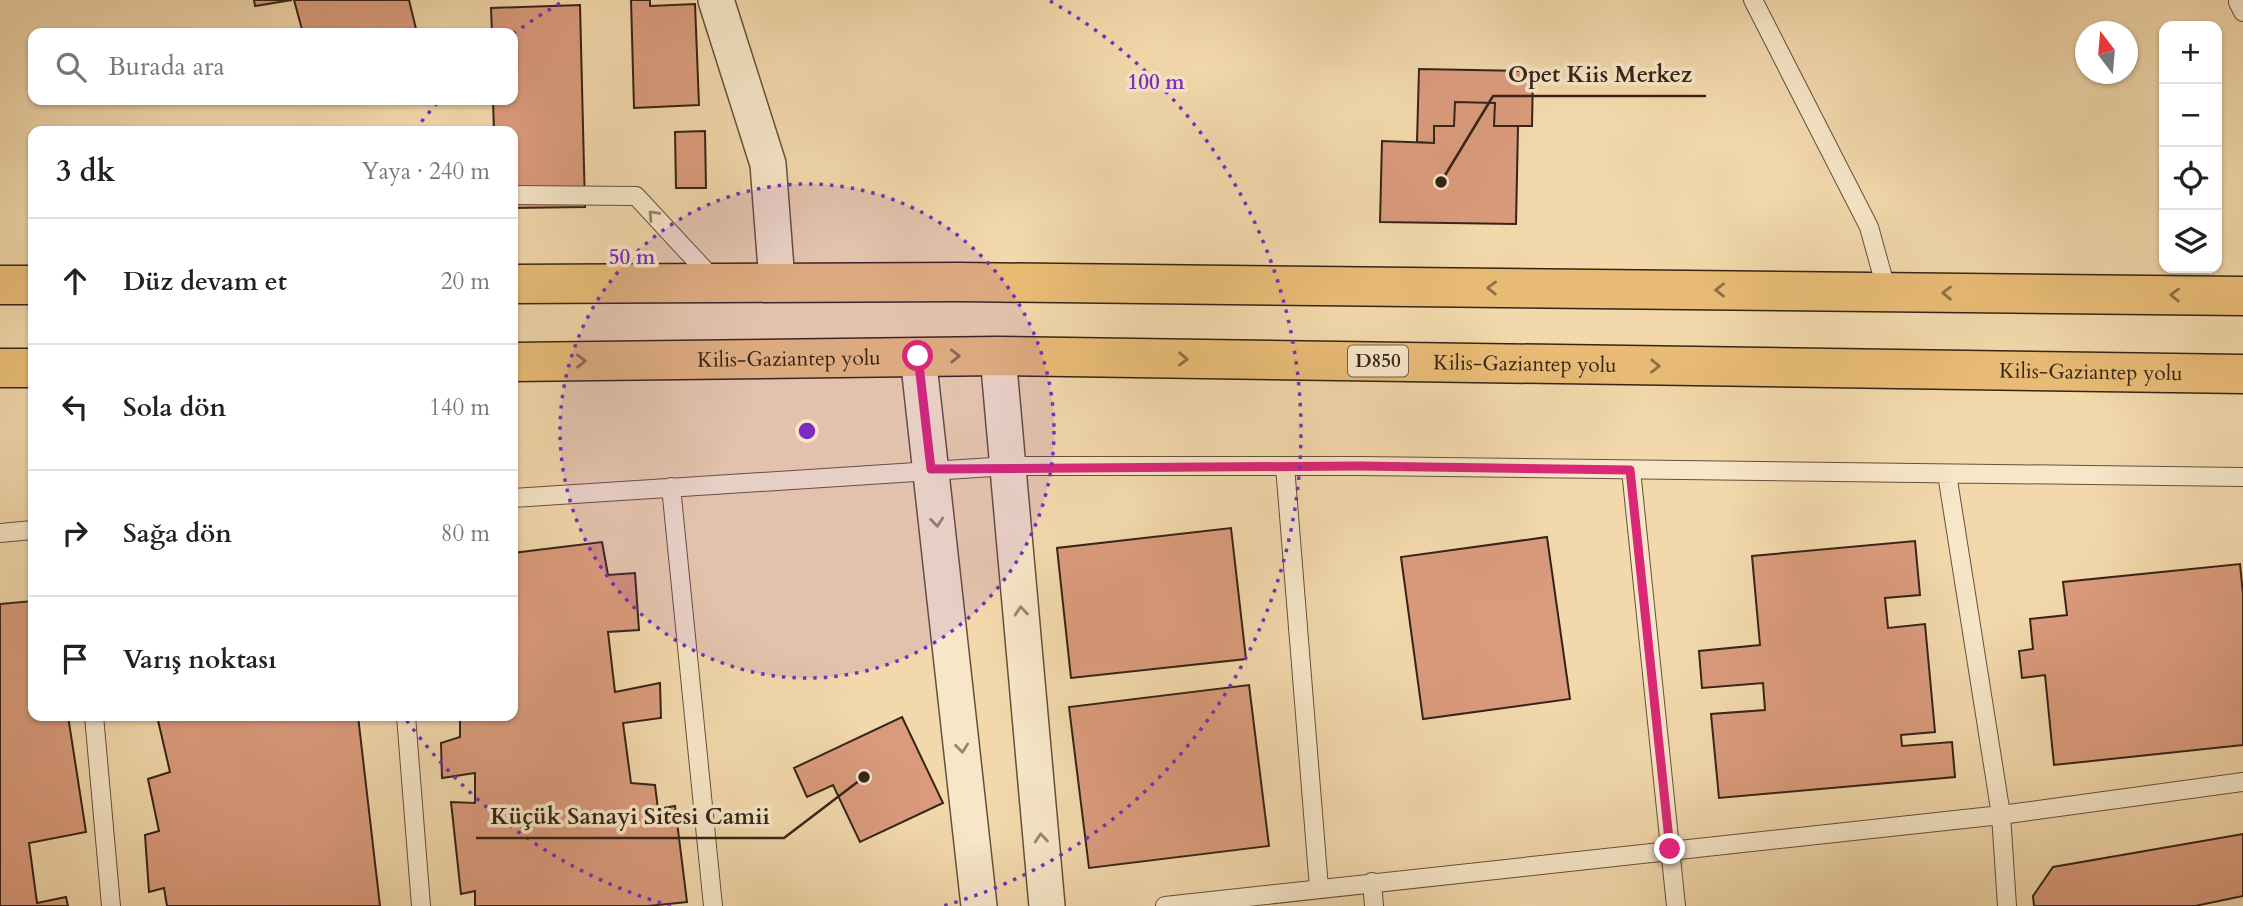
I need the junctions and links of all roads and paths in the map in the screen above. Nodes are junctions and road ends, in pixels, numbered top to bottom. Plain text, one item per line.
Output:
1 (716, 0) edge
2 (1753, 0) edge
3 (518, 195) edge
4 (777, 282) junction
5 (716, 283) junction
6 (518, 284) edge
7 (0, 285) edge
8 (28, 285) edge
9 (1886, 292) junction
10 (2243, 296) edge
11 (918, 356) junction
12 (998, 356) junction
13 (518, 362) edge
14 (0, 368) edge
15 (28, 368) edge
16 (2243, 374) edge
17 (1008, 466) junction
18 (1285, 466) junction
19 (931, 469) junction
20 (1630, 470) junction
21 (1947, 474) junction
22 (2243, 477) edge
23 (671, 487) junction
24 (518, 498) edge
25 (28, 530) edge
26 (0, 533) edge
27 (94, 721) edge
28 (406, 721) edge
29 (2243, 782) edge
30 (2001, 815) junction
31 (1670, 849) junction
32 (1372, 883) junction
33 (1319, 888) junction
34 (111, 906) edge
35 (421, 906) edge
36 (712, 906) edge
37 (979, 906) edge
38 (1047, 906) edge
39 (1165, 906) edge
40 (1374, 906) edge
41 (1676, 906) edge
42 (2007, 906) edge

1 - 4 street
2 - 9 lane
5 -> 3 lane
4 - 5 highway
9 -> 4 highway
5 - 6 highway
7 - 8 highway
10 -> 9 highway
11 -> 12 highway, Kilis-Gaziantep yolu / D850
13 -> 11 highway, Kilis-Gaziantep yolu / D850
11 - 19 street
12 -> 16 highway, Kilis-Gaziantep yolu / D850
12 - 17 street
14 - 15 highway
17 - 18 lane
17 - 19 lane
38 -> 17 street
18 - 20 lane
18 - 33 lane
19 - 23 lane
19 -> 37 street
20 - 21 lane
20 - 31 lane
21 - 22 lane
21 - 30 lane
23 - 24 lane
23 - 36 lane
25 - 26 lane
27 - 34 lane
28 - 35 lane
29 - 30 lane
30 - 31 lane
30 - 42 lane
31 - 32 lane
31 - 41 lane
32 - 33 lane
32 - 40 lane
33 - 39 lane

